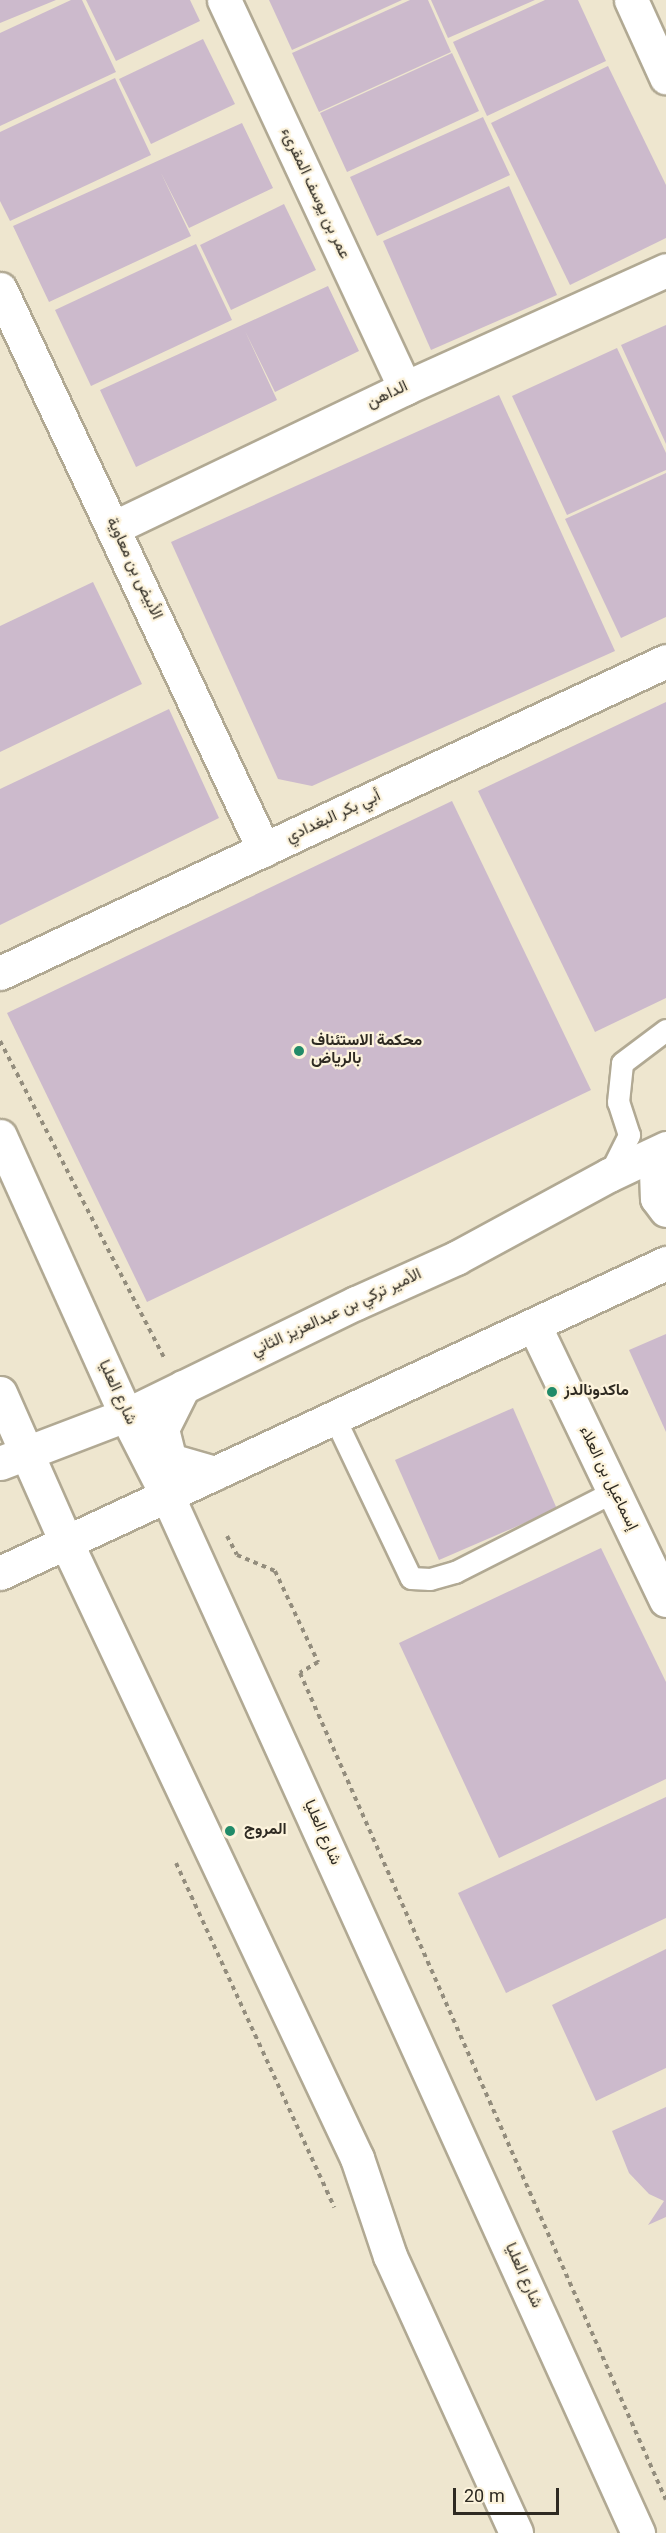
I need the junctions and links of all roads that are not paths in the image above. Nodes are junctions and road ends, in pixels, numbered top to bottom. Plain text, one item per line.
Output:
1 (224, 0) edge
2 (631, 0) edge
3 (666, 77) edge
4 (666, 270) edge
5 (0, 289) edge
6 (405, 388) junction
7 (113, 528) junction
8 (666, 661) edge
9 (264, 850) junction
10 (0, 973) edge
11 (666, 1030) edge
12 (0, 1136) edge
13 (666, 1148) edge
14 (666, 1161) edge
15 (609, 1175) junction
16 (666, 1210) edge
17 (666, 1263) edge
18 (534, 1325) junction
19 (175, 1374) junction
20 (0, 1393) edge
21 (126, 1415) junction
22 (335, 1419) junction
23 (14, 1457) edge
24 (214, 1473) junction
25 (613, 1492) junction
26 (167, 1495) junction
27 (67, 1544) junction
28 (0, 1573) edge
29 (666, 1600) edge
30 (516, 2533) edge
31 (638, 2533) edge

1 - 6 street, عمر بن يوسف المقرىء
2 - 3 street
4 - 6 street, الداهن
5 - 7 street, الأبيض بن معاوية
6 - 7 street, الداهن
7 - 9 street, الأبيض بن معاوية
8 - 9 street, أبي بكر البغدادي
9 - 10 street, أبي بكر البغدادي
11 - 15 lane
12 - 21 street, شارع العليا
13 - 15 street, الأمير تركي بن عبدالعزيز الثاني
14 - 16 street
15 - 19 street, الأمير تركي بن عبدالعزيز الثاني
17 - 18 street
18 - 22 street
18 - 25 street, إسماعيل بن العلاء
19 - 21 street, الأمير تركي بن عبدالعزيز الثاني
19 - 24 street
20 - 23 street
21 - 23 street, الأمير تركي بن عبدالعزيز الثاني
21 - 26 street, شارع العليا
22 - 24 street
22 - 25 lane
23 - 27 street
24 - 26 street
25 - 29 street, إسماعيل بن العلاء
26 - 27 street
26 - 31 street, شارع العليا
27 - 28 street
27 - 30 street

